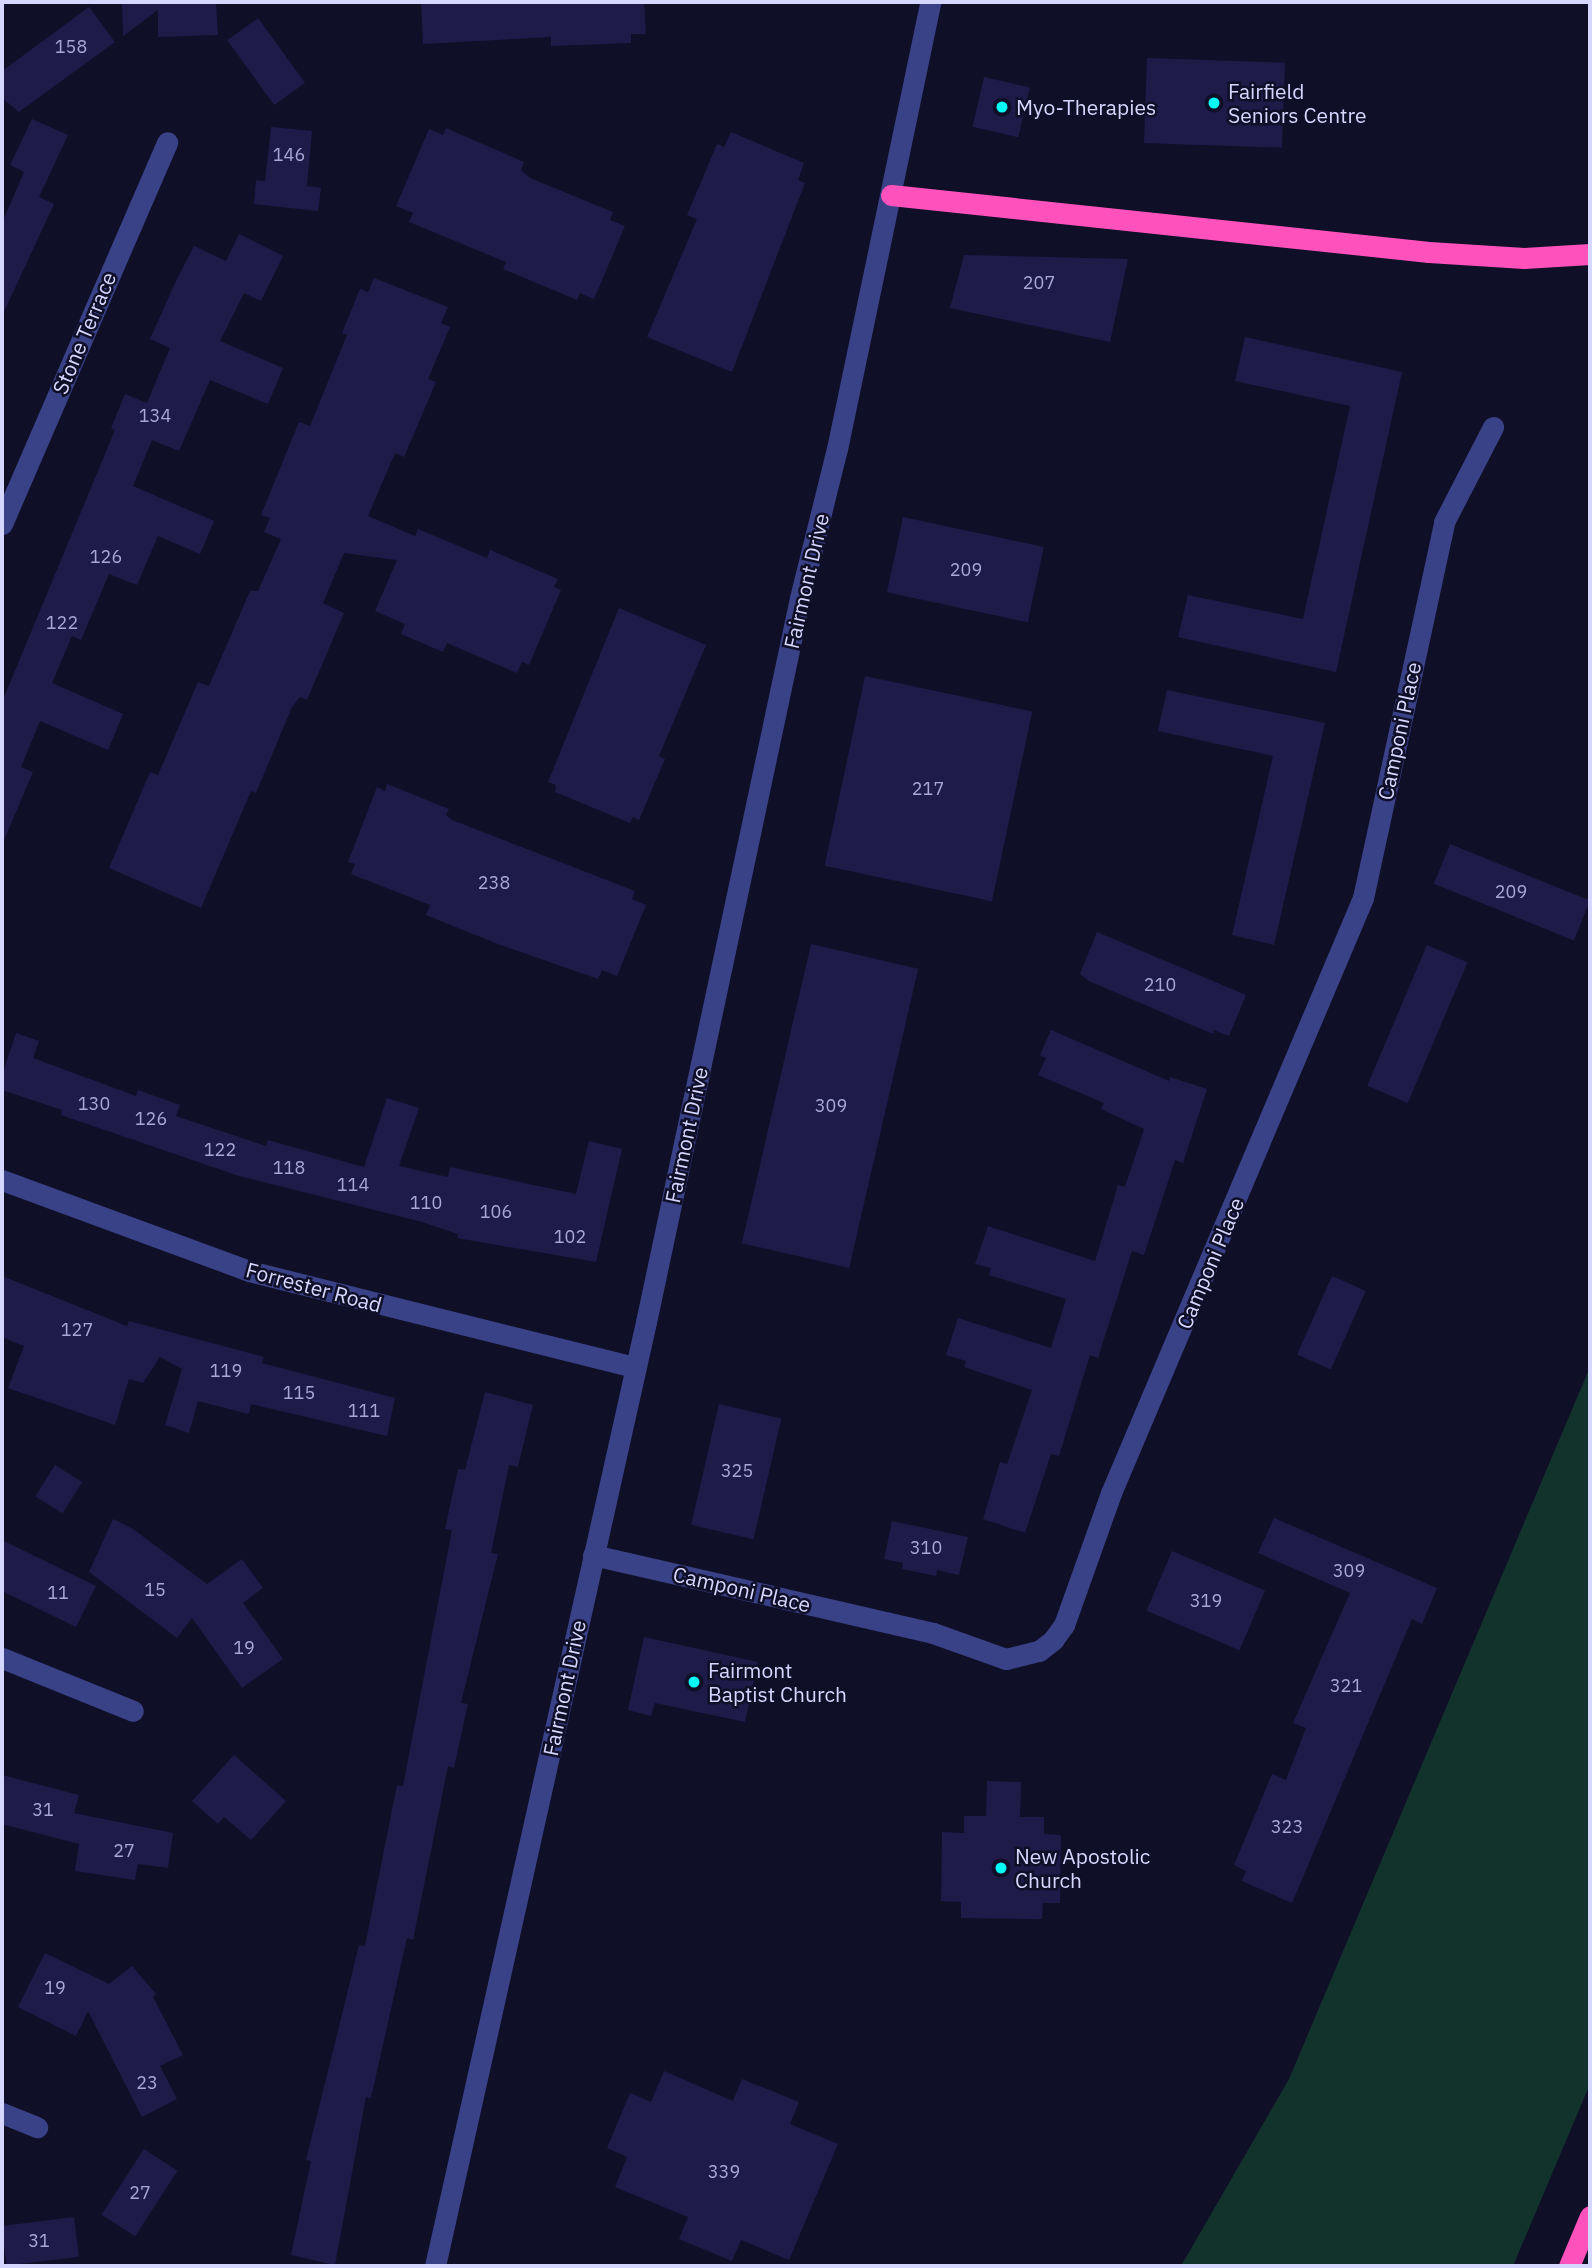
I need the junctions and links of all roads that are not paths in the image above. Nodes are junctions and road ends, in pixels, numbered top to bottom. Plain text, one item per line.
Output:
1 (930, 2) edge
2 (167, 142) dead end
3 (891, 195) junction
4 (1590, 254) edge
5 (1493, 427) dead end
6 (2, 524) edge
7 (2, 1180) edge
8 (635, 1367) junction
9 (593, 1555) junction
10 (2, 1658) edge
11 (133, 1711) dead end
12 (2, 2113) edge
13 (37, 2127) dead end
14 (1590, 2216) edge
15 (435, 2266) edge
16 (1569, 2266) edge

1 - 3 street, Fairmont Drive
2 - 6 street, Stone Terrace
3 - 4 highway
3 - 8 street, Fairmont Drive
5 - 9 street, Camponi Place
7 - 8 street, Forrester Road
8 - 9 street, Fairmont Drive
9 - 15 street, Fairmont Drive
10 - 11 street
12 - 13 street
14 - 16 highway

